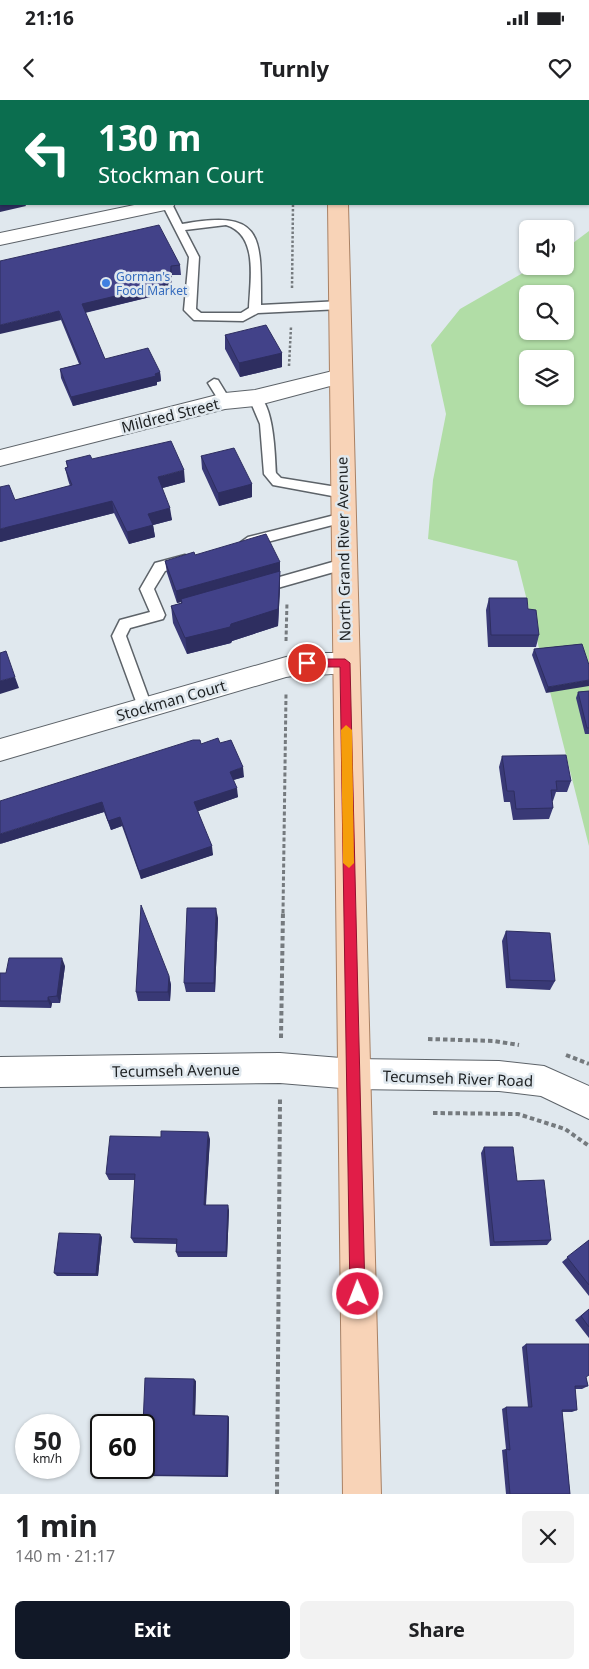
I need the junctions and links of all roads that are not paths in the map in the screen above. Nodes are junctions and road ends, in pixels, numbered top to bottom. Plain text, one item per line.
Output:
1 (161, 205) edge
2 (167, 205) edge
3 (338, 205) edge
4 (179, 228) junction
5 (0, 239) edge
6 (341, 305) junction
7 (255, 309) junction
8 (341, 376) junction
9 (255, 398) junction
10 (0, 458) edge
11 (343, 493) junction
12 (343, 518) junction
13 (233, 547) edge
14 (196, 557) edge
15 (343, 564) junction
16 (243, 592) edge
17 (345, 663) junction
18 (145, 707) junction
19 (0, 750) edge
20 (0, 1072) edge
21 (352, 1074) junction
22 (589, 1103) edge
23 (362, 1494) edge

1 - 5 street
2 - 4 lane
3 - 6 main road, North Grand River Avenue
4 - 7 lane
4 - 7 lane
6 - 7 lane
6 - 8 main road, North Grand River Avenue
8 - 9 street, Mildred Street
8 - 11 main road, North Grand River Avenue
9 - 10 street, Mildred Street
9 - 11 lane
11 - 12 main road, North Grand River Avenue
12 - 13 lane
12 - 15 main road, North Grand River Avenue
14 - 18 lane
15 - 16 lane
15 - 17 main road, North Grand River Avenue
17 - 18 street, Stockman Court
17 - 21 main road, North Grand River Avenue
18 - 19 street, Stockman Court
20 - 21 street, Tecumseh Avenue
21 - 22 street, Tecumseh River Road
21 - 23 main road, North Grand River Avenue

